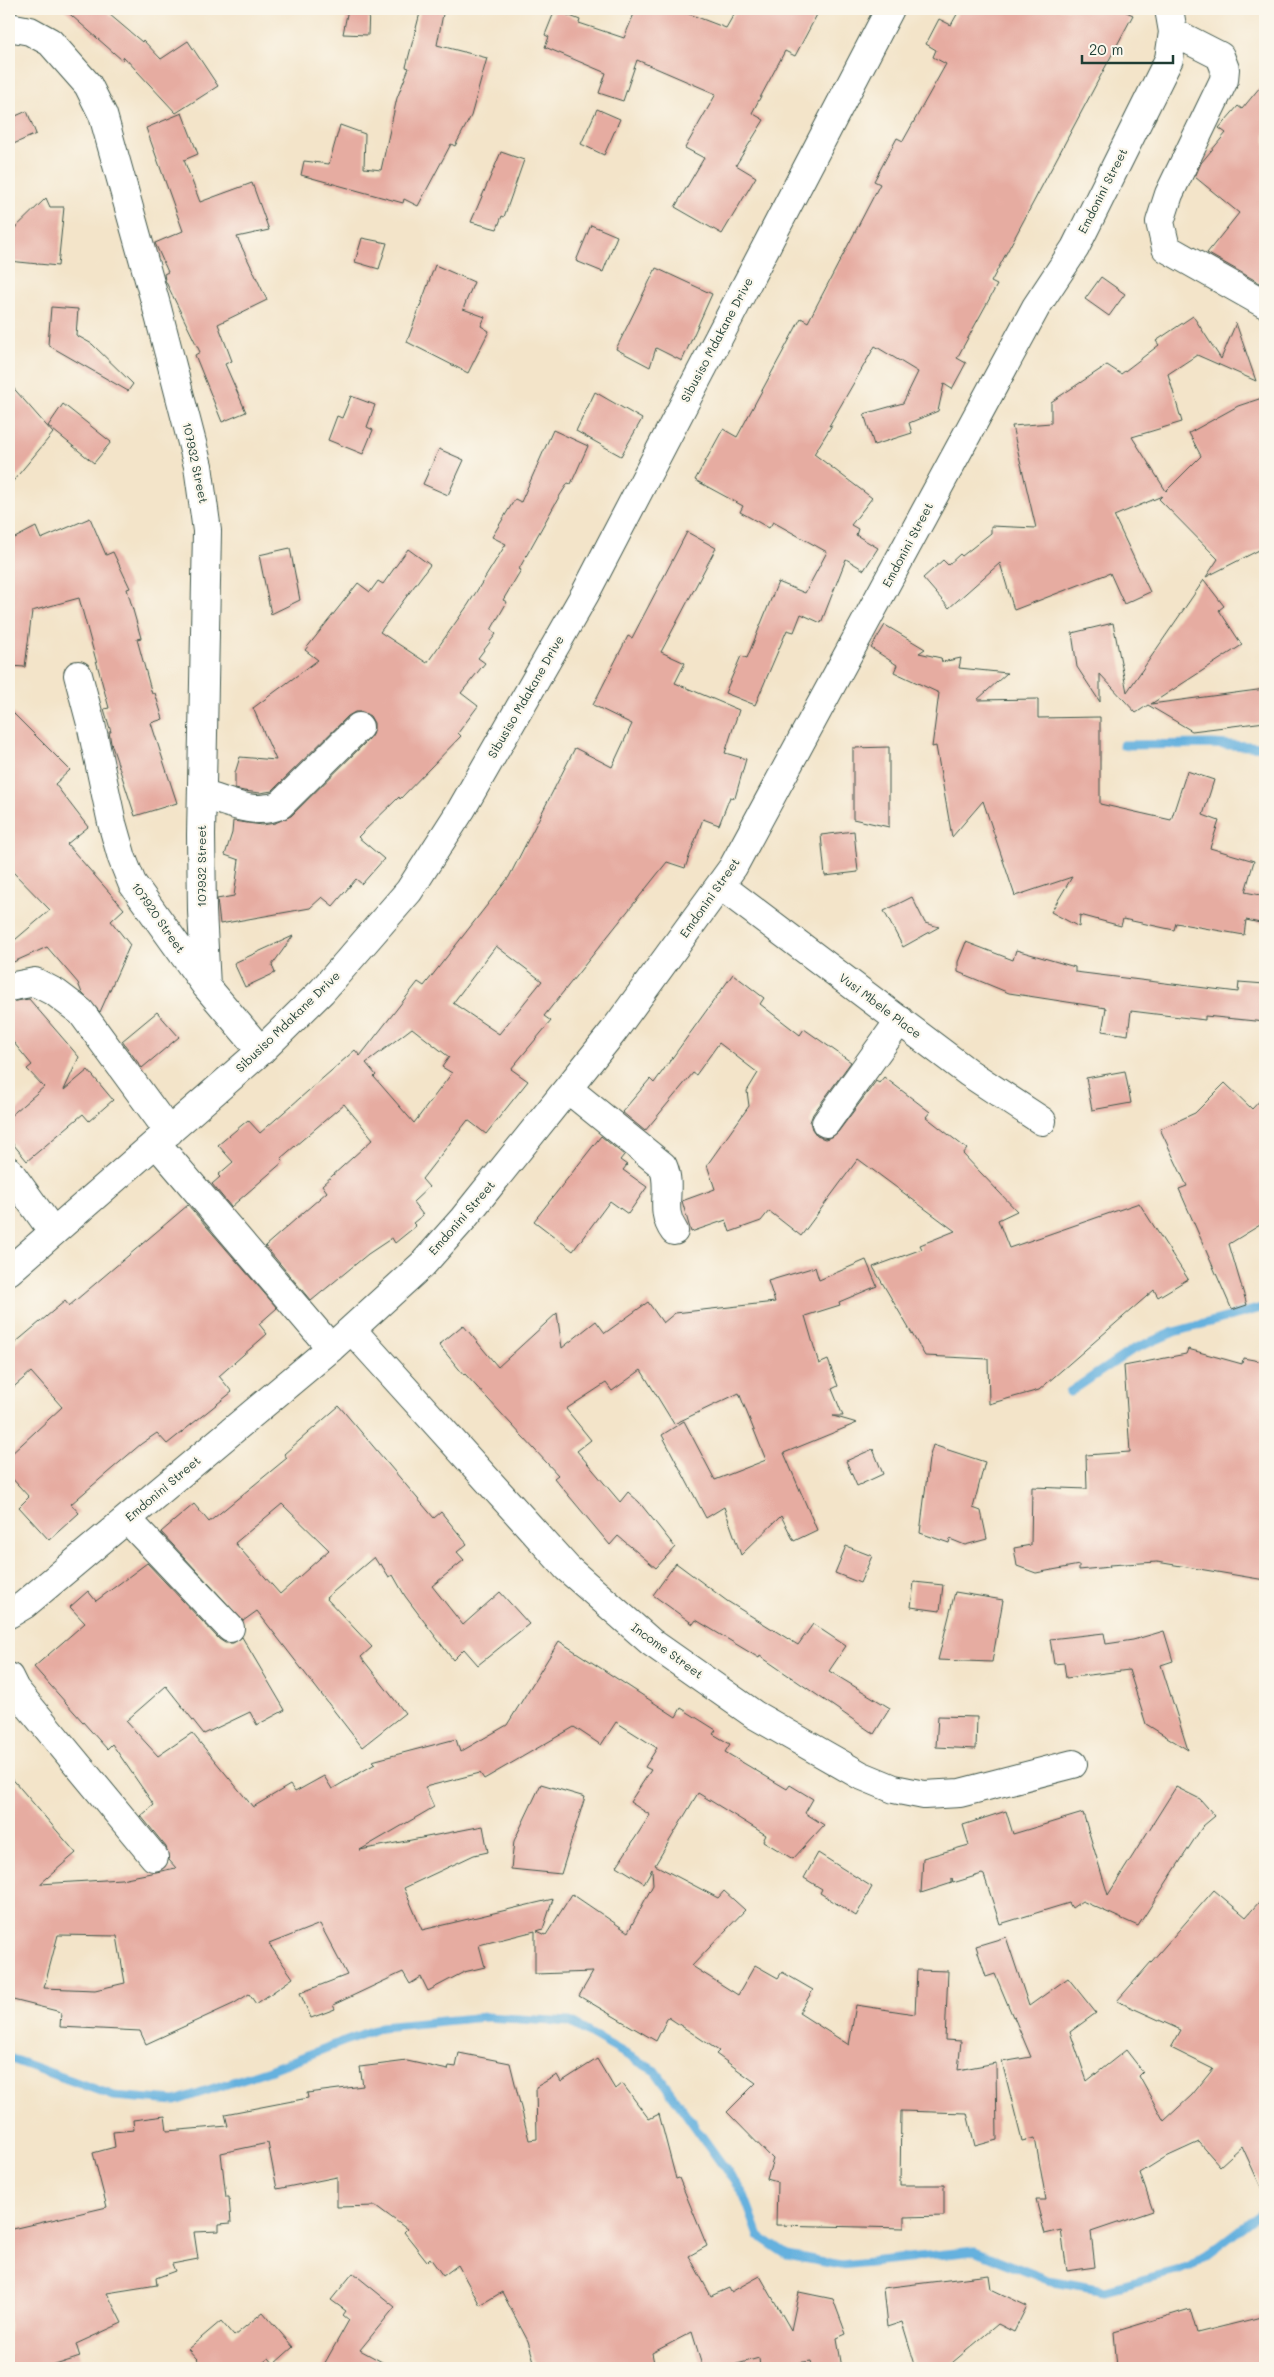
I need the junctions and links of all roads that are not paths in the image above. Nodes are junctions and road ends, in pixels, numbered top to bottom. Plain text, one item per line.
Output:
1 (890, 9) edge
2 (1171, 20) edge
3 (9, 27) edge
4 (1265, 304) edge
5 (78, 675) dead end
6 (359, 727) dead end
7 (202, 794) junction
8 (721, 886) junction
9 (206, 986) junction
10 (9, 987) edge
11 (900, 1020) junction
12 (261, 1051) junction
13 (568, 1089) junction
14 (1042, 1121) dead end
15 (826, 1123) dead end
16 (162, 1138) junction
17 (9, 1172) edge
18 (674, 1231) dead end
19 (54, 1232) junction
20 (9, 1271) edge
21 (352, 1330) junction
22 (331, 1348) junction
23 (127, 1519) junction
24 (9, 1614) edge
25 (230, 1628) dead end
26 (9, 1677) edge
27 (1073, 1764) dead end
28 (154, 1857) dead end

1 - 12 street, Sibusiso Mdakane Drive
2 - 4 street
2 - 8 street, Emdonini Street
3 - 7 street, 107932 Street
5 - 9 street, 107920 Street
6 - 7 street
7 - 9 street, 107932 Street
8 - 11 street, Vusi Mbele Place
8 - 13 street, Emdonini Street
9 - 12 street, 107920 Street
10 - 16 street
11 - 14 street, Vusi Mbele Place
11 - 15 street
12 - 16 street, Sibusiso Mdakane Drive
13 - 18 street
13 - 21 street, Emdonini Street
16 - 19 street, Sibusiso Mdakane Drive
16 - 22 street
17 - 19 street
19 - 20 street, Sibusiso Mdakane Drive
21 - 22 street, Emdonini Street
21 - 27 street, Income Street
22 - 23 street, Emdonini Street
23 - 24 street, Emdonini Street
23 - 25 street
26 - 28 street

